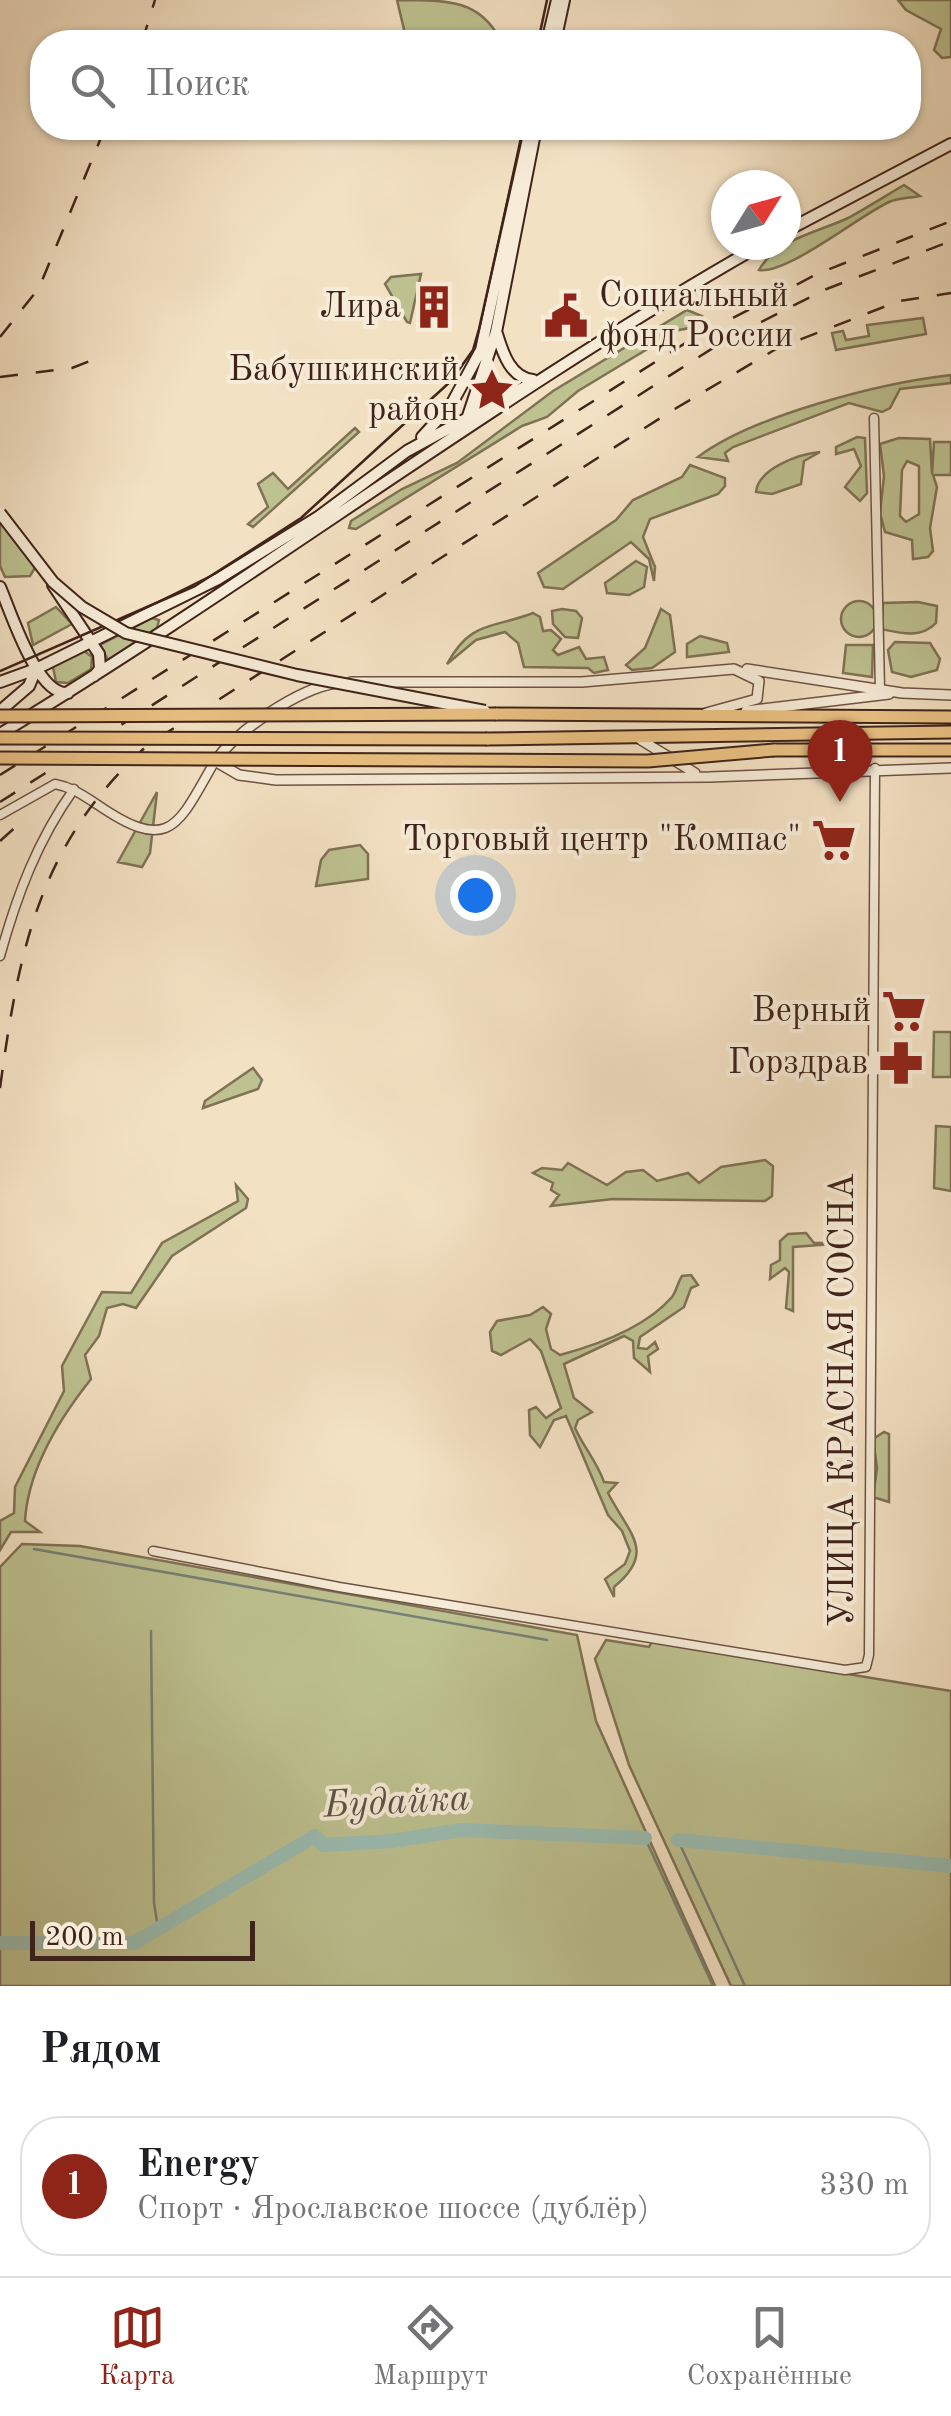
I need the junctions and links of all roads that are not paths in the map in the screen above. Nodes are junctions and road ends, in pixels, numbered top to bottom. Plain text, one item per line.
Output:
1 (560, 0) edge
2 (554, 30) edge
3 (530, 140) edge
4 (531, 140) edge
5 (951, 144) edge
6 (801, 223) edge
7 (736, 260) edge
8 (496, 332) junction
9 (539, 380) junction
10 (468, 415) junction
11 (874, 418) dead end
12 (445, 444) junction
13 (407, 451) junction
14 (0, 505) edge
15 (0, 513) edge
16 (0, 587) edge
17 (88, 642) junction
18 (36, 669) junction
19 (734, 669) junction
20 (90, 680) junction
21 (0, 682) edge
22 (880, 688) junction
23 (68, 692) junction
24 (902, 693) junction
25 (951, 695) edge
26 (0, 713) edge
27 (704, 713) junction
28 (496, 714) junction
29 (728, 714) junction
30 (951, 717) edge
31 (951, 732) edge
32 (0, 736) edge
33 (629, 736) junction
34 (951, 750) edge
35 (0, 758) edge
36 (212, 765) junction
37 (875, 768) junction
38 (951, 768) edge
39 (710, 777) junction
40 (74, 789) junction
41 (0, 814) edge
42 (0, 956) edge
43 (153, 1551) dead end

1 - 2 main road
3 - 13 main road
4 - 8 main road
5 - 6 main road
7 - 9 main road
8 - 9 main road
8 - 10 main road
9 - 10 main road
9 - 12 main road
10 - 12 main road
10 - 13 main road
11 - 22 street
12 - 20 main road
13 - 17 main road
14 - 17 main road
15 - 28 main road, bridge
16 - 18 main road
17 - 18 main road
17 - 20 main road
18 - 21 main road
18 - 23 main road
18 - 26 main road
19 - 22 street
19 - 27 street
19 - 36 street
20 - 23 main road
22 - 24 street
23 - 32 main road
24 - 25 street
24 - 29 street
26 - 28 main road, bridge
27 - 28 main road
27 - 29 main road
29 - 30 main road
31 - 33 main road
32 - 33 main road, bridge
33 - 39 street
34 - 35 main road, bridge
36 - 39 street
36 - 40 street
37 - 38 street
37 - 39 street
37 - 43 street, УЛИЦА КРАСНАЯ СОСНА
40 - 41 street
40 - 42 street

